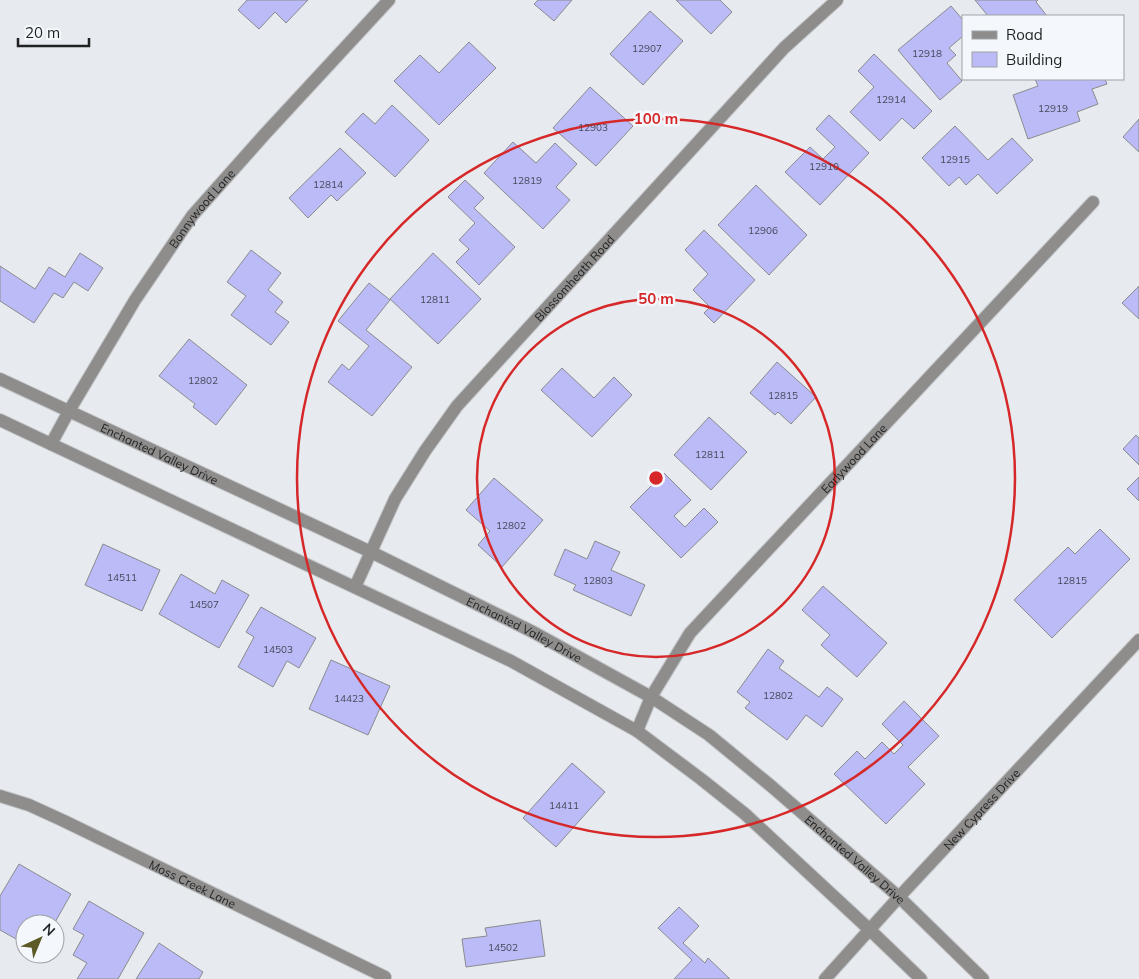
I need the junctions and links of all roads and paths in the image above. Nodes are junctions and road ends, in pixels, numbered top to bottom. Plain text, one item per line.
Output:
1 (389, 0) edge
2 (837, 0) edge
3 (1093, 202) dead end
4 (0, 379) edge
5 (68, 411) junction
6 (0, 420) edge
7 (51, 444) junction
8 (371, 552) junction
9 (355, 587) junction
10 (1139, 640) edge
11 (651, 697) junction
12 (637, 731) junction
13 (0, 796) edge
14 (899, 897) junction
15 (870, 930) junction
16 (384, 977) dead end
17 (825, 979) edge
18 (922, 979) edge
19 (984, 979) edge

1 - 5 street, Bonnywood Lane
2 - 8 street, Blossomheath Road
3 - 11 street, Earlywood Lane
4 - 5 street, Enchanted Valley Drive
5 - 7 street, Bonnywood Lane
5 - 8 street, Enchanted Valley Drive
6 - 7 street
7 - 9 street
8 - 9 street, Blossomheath Road
8 - 11 street, Enchanted Valley Drive
9 - 12 street
10 - 14 street, New Cypress Drive
11 - 12 street, Earlywood Lane
11 - 14 street, Enchanted Valley Drive
12 - 15 street
13 - 16 street, Moss Creek Lane
14 - 15 street, New Cypress Drive
14 - 19 street, Enchanted Valley Drive
15 - 17 street, New Cypress Drive
15 - 18 street

